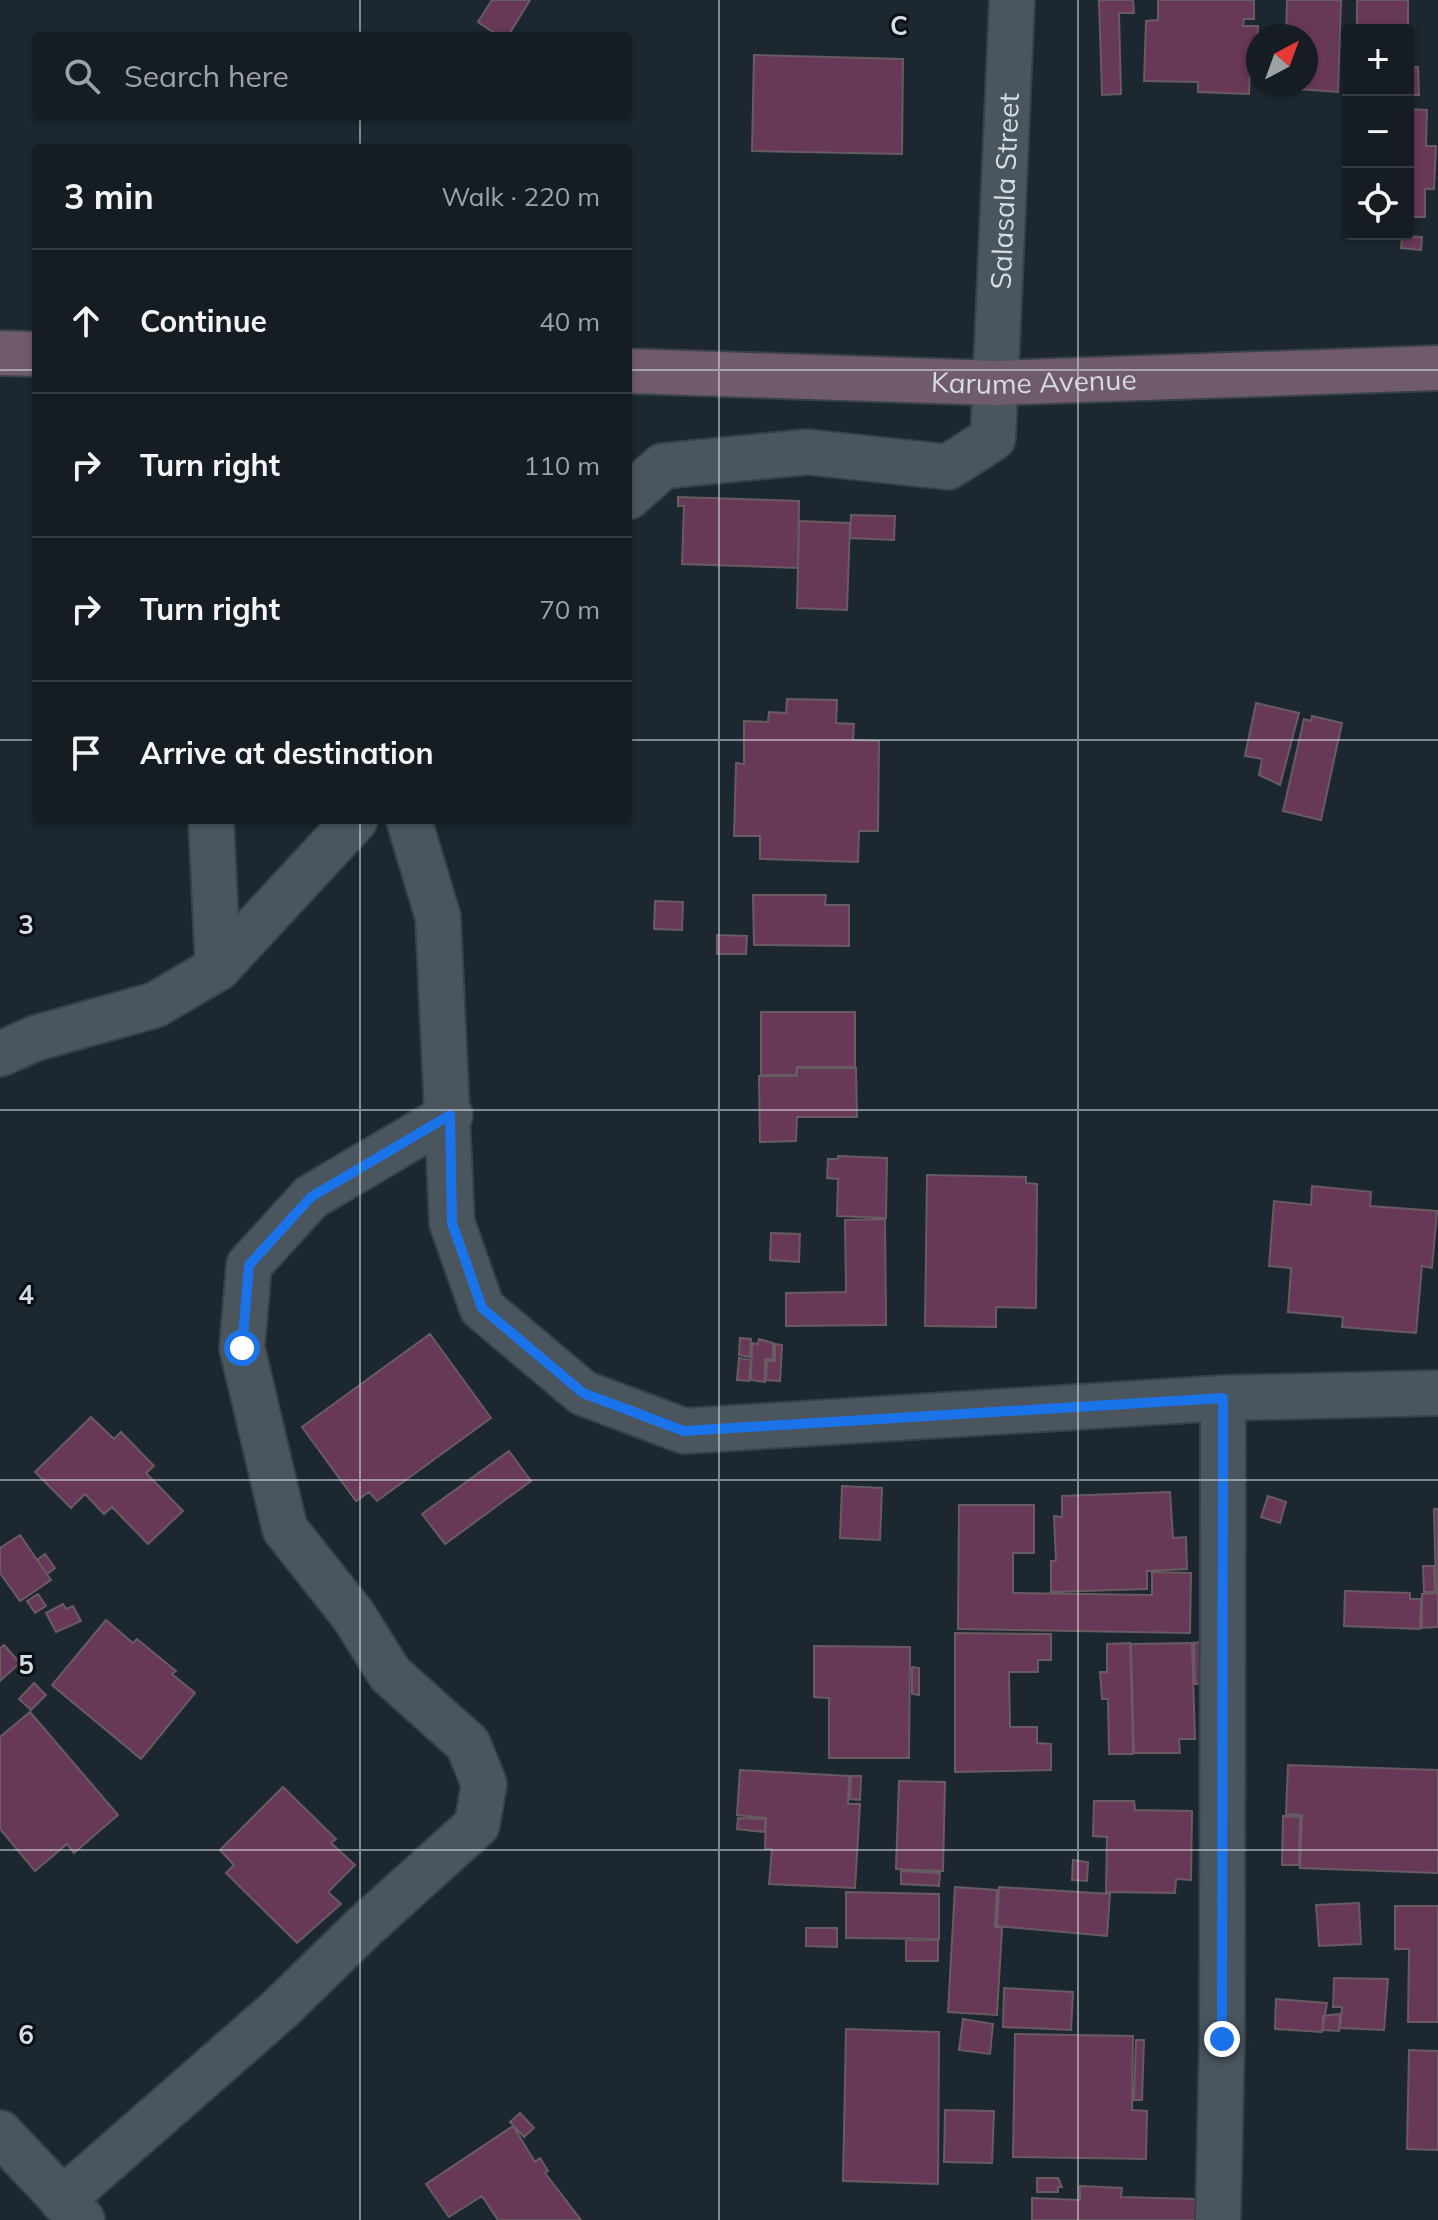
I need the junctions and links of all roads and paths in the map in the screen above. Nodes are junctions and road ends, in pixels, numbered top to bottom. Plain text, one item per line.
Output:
1 (1012, 0) edge
2 (0, 353) edge
3 (32, 354) edge
4 (1438, 368) edge
5 (632, 371) edge
6 (996, 383) junction
7 (632, 493) edge
8 (211, 824) edge
9 (351, 824) edge
10 (410, 824) edge
11 (218, 968) junction
12 (0, 1054) edge
13 (450, 1115) junction
14 (1438, 1393) edge
15 (1223, 1398) junction
16 (3, 2142) edge
17 (72, 2210) edge
18 (1218, 2220) edge

1 - 6 street, Salasala Street
2 - 3 main road
4 - 6 main road, Karume Avenue
5 - 6 main road, Karume Avenue
6 - 7 street, Salasala Street
8 - 11 street
9 - 11 street
10 - 13 street
11 - 12 street
13 - 15 street
13 - 17 street
14 - 15 street
15 - 18 street
16 - 17 street

